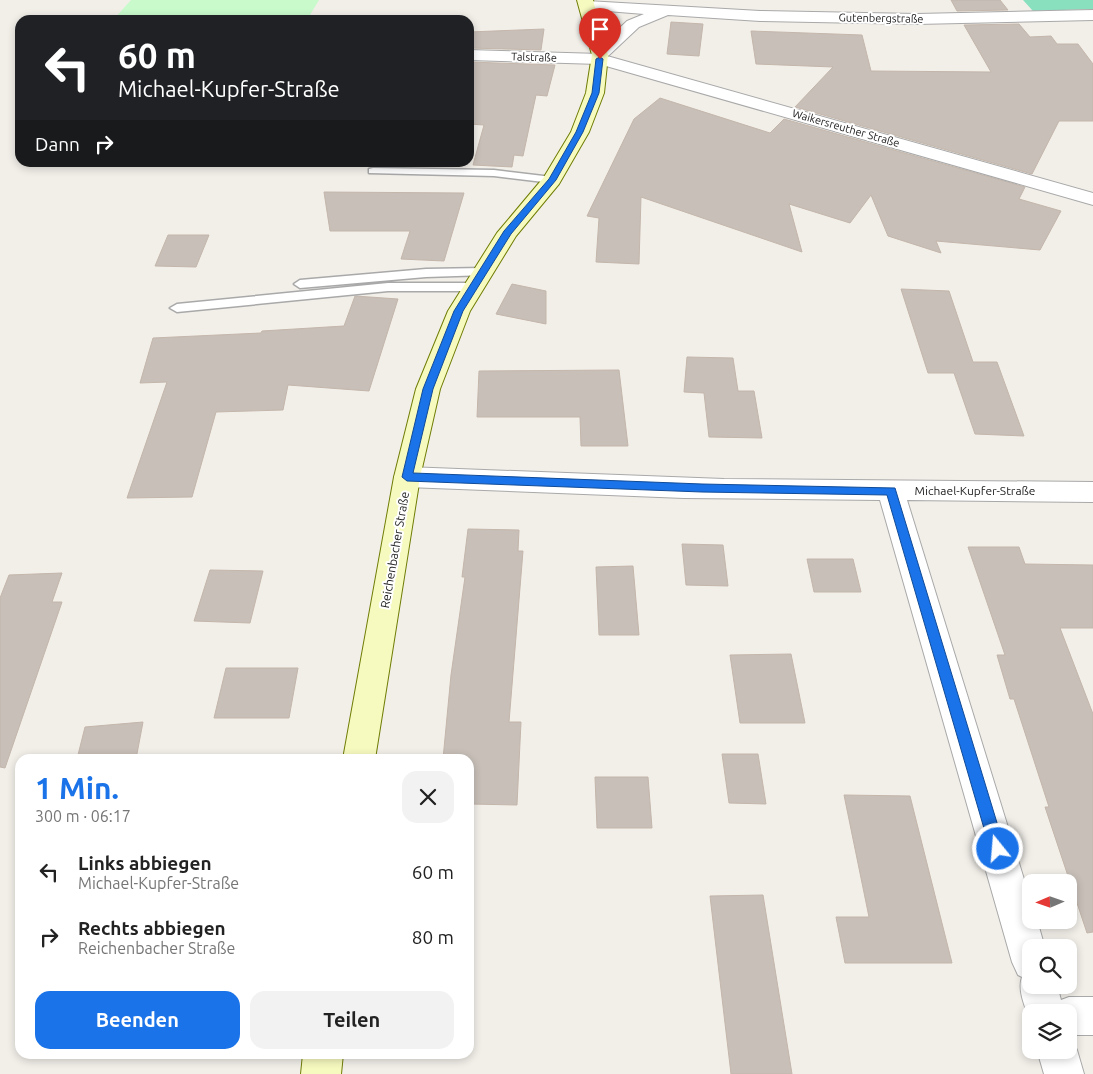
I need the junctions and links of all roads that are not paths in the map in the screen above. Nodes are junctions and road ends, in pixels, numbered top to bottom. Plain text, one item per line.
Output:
1 (586, 3) edge
2 (669, 10) junction
3 (1093, 15) edge
4 (474, 55) edge
5 (600, 57) junction
6 (374, 170) dead end
7 (552, 180) junction
8 (1093, 186) edge
9 (1052, 187) junction
10 (1093, 199) edge
11 (479, 280) junction
12 (300, 284) dead end
13 (177, 308) dead end
14 (407, 477) junction
15 (891, 491) junction
16 (1093, 492) edge
17 (360, 754) edge
18 (1024, 939) edge
19 (1077, 1016) edge
20 (1093, 1016) edge
21 (322, 1059) edge
22 (1060, 1059) edge
23 (321, 1074) edge
24 (1064, 1074) edge

1 - 2 street, Gutenbergstraße
1 - 5 main road
2 - 3 street, Gutenbergstraße
2 - 5 street, Gutenbergstraße
4 - 5 street, Talstraße
5 - 7 main road, Reichenbacher Straße
5 - 9 street, Waikersreuther Straße
6 - 7 lane
7 - 11 main road, Reichenbacher Straße
8 - 9 street
9 - 10 street, Waikersreuther Straße
11 - 12 lane
11 - 13 lane
11 - 14 main road, Reichenbacher Straße
14 - 15 street, Michael-Kupfer-Straße
14 - 17 main road, Reichenbacher Straße
15 - 16 street, Michael-Kupfer-Straße
15 - 18 street
19 - 20 street
21 - 23 main road
22 - 24 street

